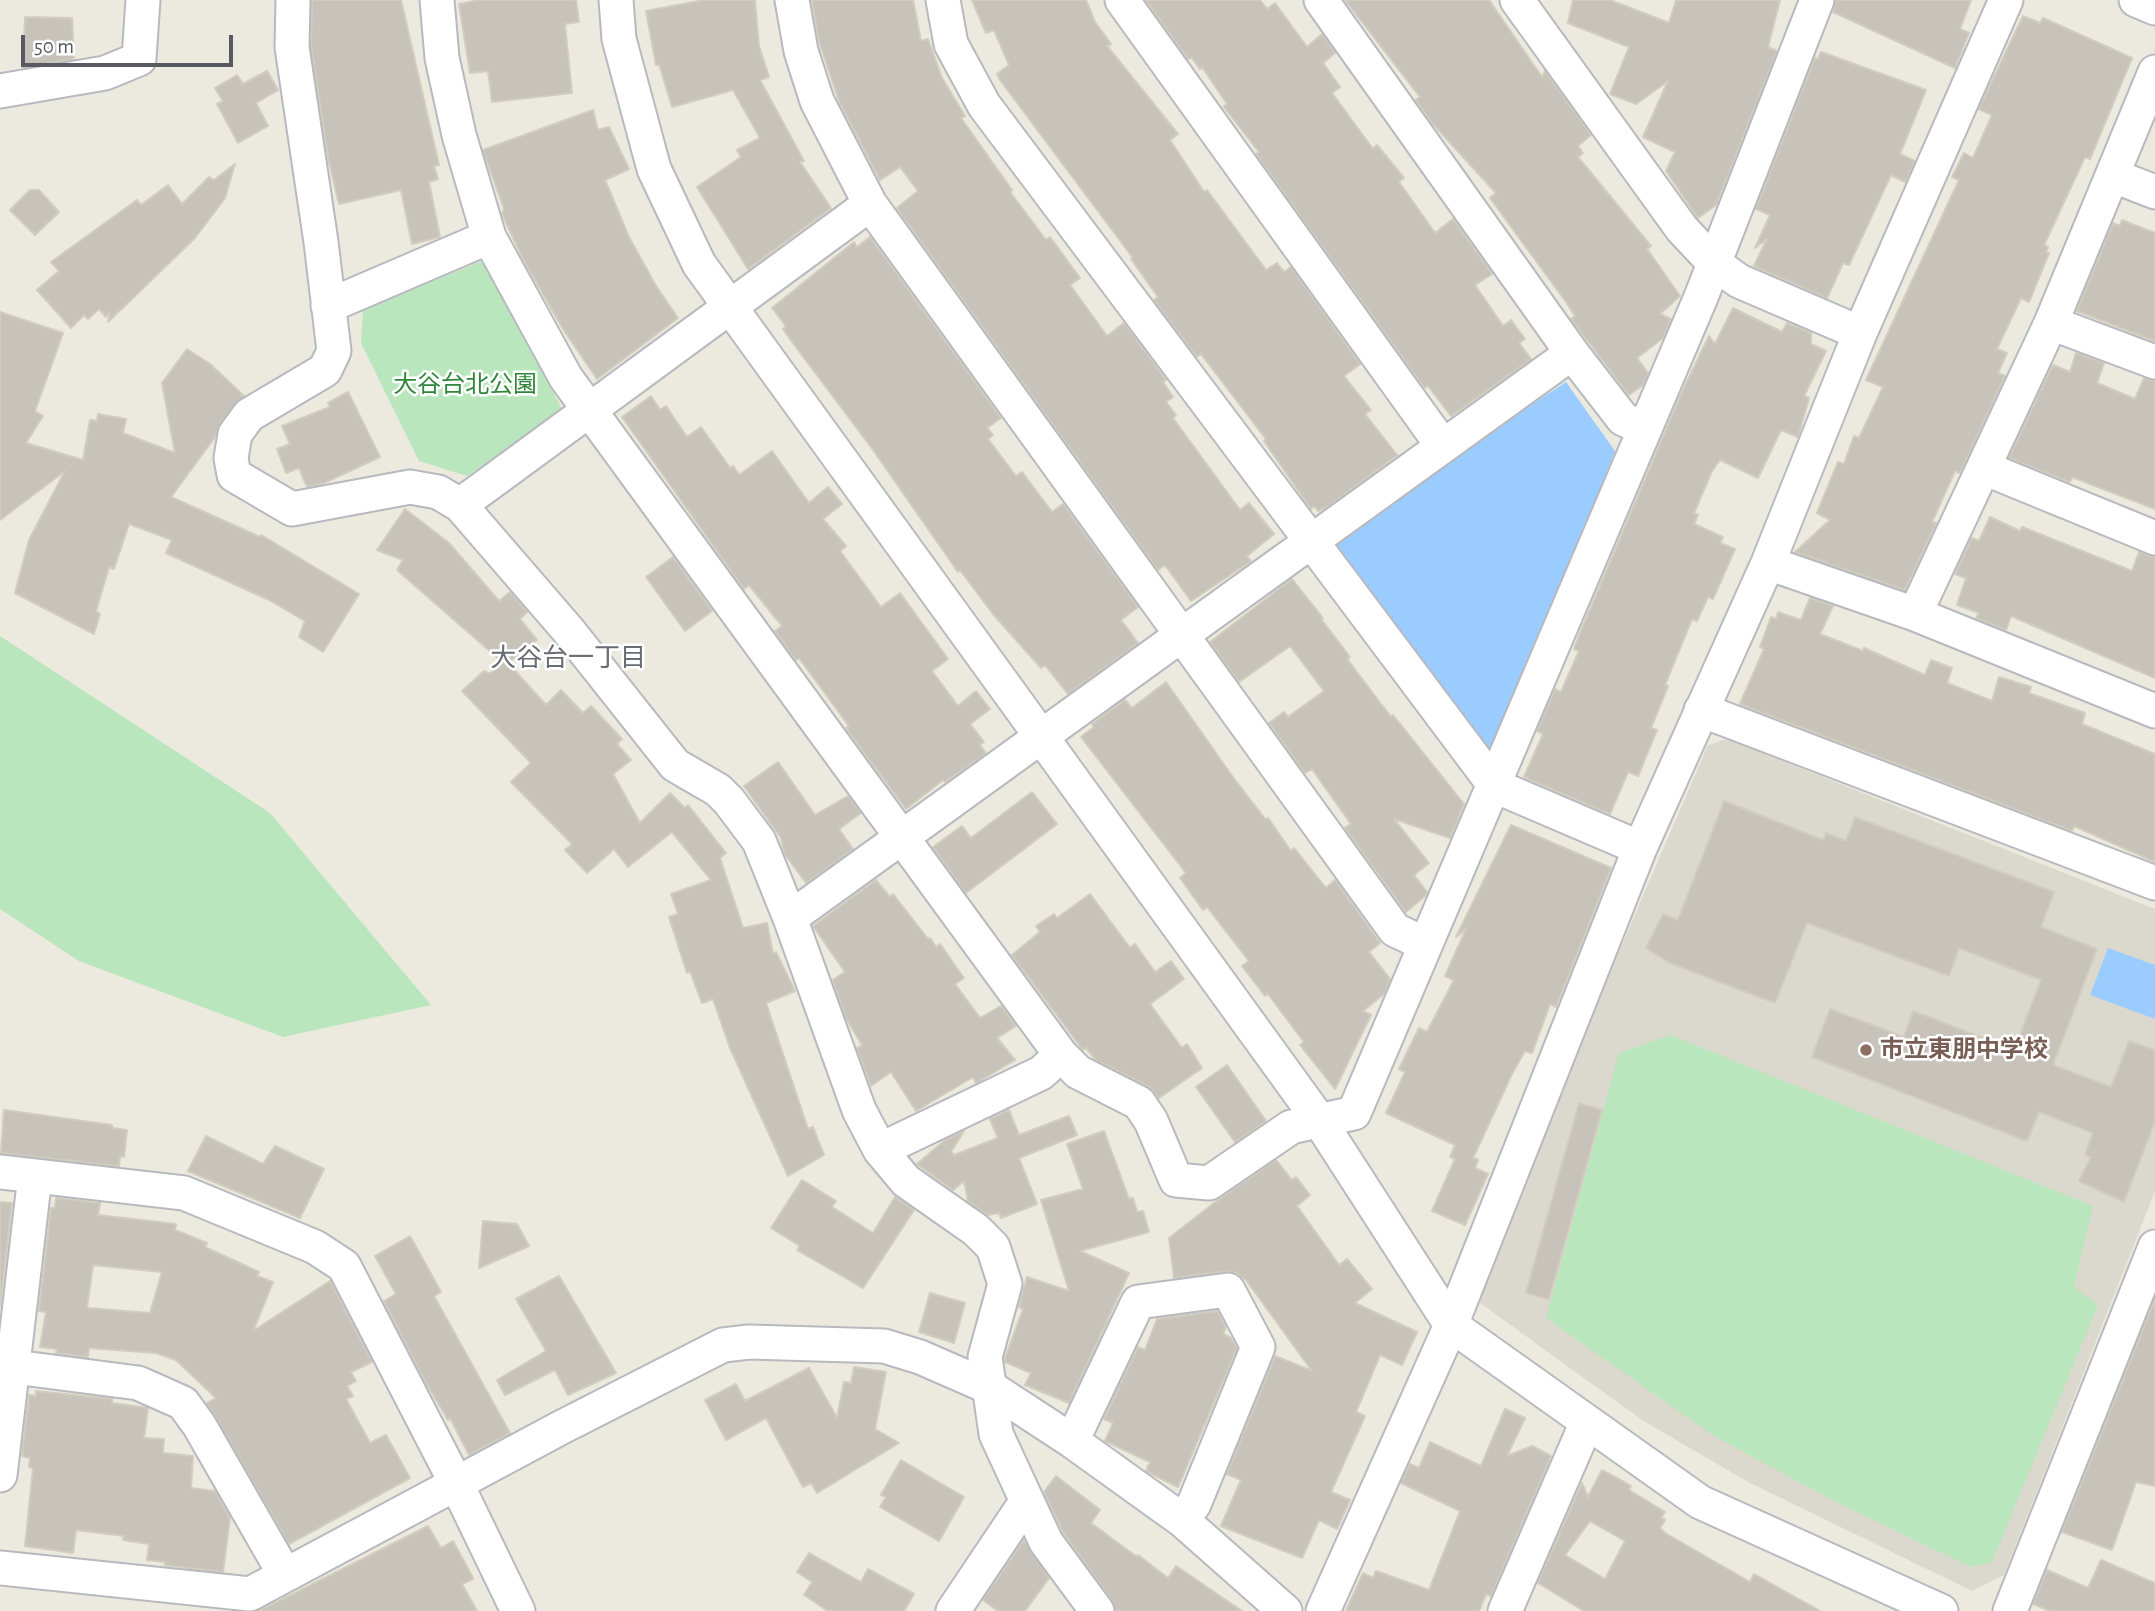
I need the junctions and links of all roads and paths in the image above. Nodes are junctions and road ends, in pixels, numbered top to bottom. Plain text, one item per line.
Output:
1 (143, 0) edge
2 (293, 0) edge
3 (437, 0) edge
4 (616, 0) edge
5 (792, 0) edge
6 (943, 0) edge
7 (1122, 0) edge
8 (1321, 0) edge
9 (1517, 0) edge
10 (1817, 0) edge
11 (2006, 0) edge
12 (2136, 0) edge
13 (2155, 8) edge
14 (2155, 72) edge
15 (0, 91) edge
16 (2114, 176) junction
17 (2155, 191) edge
18 (870, 204) junction
19 (489, 237) junction
20 (1714, 263) junction
21 (328, 306) junction
22 (730, 308) junction
23 (2051, 323) junction
24 (1860, 333) junction
25 (1572, 353) junction
26 (2155, 362) edge
27 (592, 409) junction
28 (1643, 428) junction
29 (1442, 445) junction
30 (1984, 468) junction
31 (460, 505) junction
32 (2155, 538) edge
33 (1312, 541) junction
34 (1768, 563) junction
35 (1916, 614) junction
36 (1182, 634) junction
37 (1701, 710) junction
38 (2155, 711) edge
39 (1044, 736) junction
40 (1495, 786) junction
41 (903, 839) junction
42 (1640, 848) junction
43 (2155, 883) edge
44 (790, 918) junction
45 (1425, 944) junction
46 (1061, 1055) junction
47 (1319, 1120) junction
48 (880, 1150) junction
49 (0, 1172) edge
50 (35, 1176) junction
51 (2155, 1247) edge
52 (1451, 1325) junction
53 (6, 1366) edge
54 (991, 1388) junction
55 (1587, 1422) junction
56 (1072, 1441) junction
57 (0, 1475) edge
58 (457, 1485) junction
59 (1026, 1502) junction
60 (1182, 1520) junction
61 (0, 1568) edge
62 (284, 1573) junction
63 (1516, 1607) edge
64 (518, 1611) edge
65 (953, 1611) edge
66 (1097, 1611) edge
67 (1285, 1611) edge
68 (1323, 1611) edge
69 (1941, 1611) edge
70 (2010, 1611) edge

1 - 15 street
2 - 21 street
3 - 19 street
4 - 22 street
5 - 18 street
6 - 33 street
7 - 29 street
8 - 25 street
9 - 20 street
10 - 20 street
11 - 24 street
12 - 13 street
14 - 16 street
16 - 17 street
16 - 23 street
18 - 22 street
18 - 36 street
19 - 21 street
19 - 27 street
20 - 24 street
20 - 28 street
21 - 31 street
22 - 27 street
22 - 39 street
23 - 26 street
23 - 30 street
24 - 34 street
25 - 28 street
25 - 29 street
27 - 31 street
27 - 41 street
28 - 40 street
29 - 33 street
30 - 32 street
30 - 35 street
31 - 44 street
33 - 36 street
33 - 40 street
34 - 35 street
34 - 37 street
35 - 38 street
36 - 39 street
36 - 45 street
37 - 42 street
37 - 43 street
39 - 41 street
39 - 47 street
40 - 42 street
40 - 45 street
41 - 44 street
41 - 46 street
42 - 52 street
44 - 48 street
45 - 47 street
46 - 47 street
46 - 48 street
47 - 52 street
48 - 54 street
49 - 50 street
50 - 53 street
50 - 58 street
51 - 70 street
52 - 55 street
52 - 68 street
53 - 57 street
53 - 62 street
54 - 56 street
54 - 58 street
54 - 59 street
55 - 63 street
55 - 69 street
56 - 60 street
56 - 60 street
58 - 62 street
58 - 64 street
59 - 65 street
59 - 66 street
60 - 67 street
61 - 62 street

